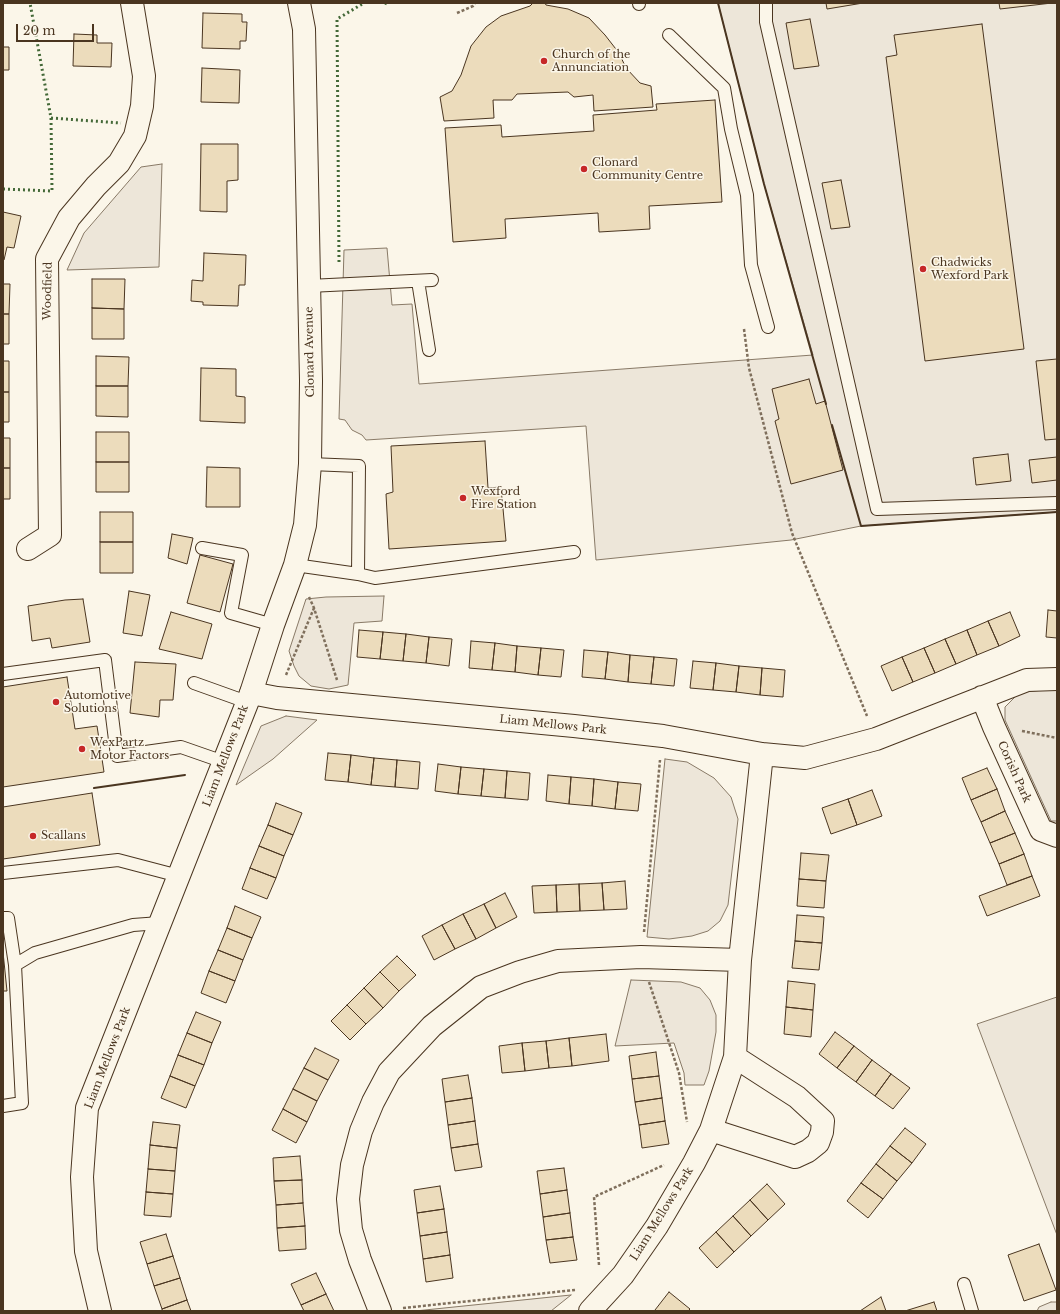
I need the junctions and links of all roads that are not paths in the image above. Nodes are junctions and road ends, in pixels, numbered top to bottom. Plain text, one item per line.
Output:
1 (132, 3) edge
2 (299, 3) edge
3 (766, 3) edge
4 (669, 35) dead end
5 (432, 280) dead end
6 (418, 281) junction
7 (308, 286) junction
8 (768, 327) dead end
9 (429, 350) dead end
10 (310, 464) junction
11 (1057, 503) edge
12 (202, 548) dead end
13 (28, 549) dead end
14 (574, 552) dead end
15 (295, 565) junction
16 (358, 574) junction
17 (273, 625) junction
18 (3, 674) edge
19 (1057, 679) edge
20 (194, 683) dead end
21 (982, 697) junction
22 (249, 698) junction
23 (762, 754) junction
24 (224, 762) junction
25 (1057, 836) edge
26 (3, 873) edge
27 (179, 876) junction
28 (3, 918) edge
29 (160, 923) junction
30 (740, 960) junction
31 (15, 965) junction
32 (735, 1057) junction
33 (3, 1106) edge
34 (711, 1130) junction
35 (964, 1284) dead end
36 (389, 1310) edge
37 (100, 1311) edge
38 (590, 1311) edge
39 (972, 1311) edge

1 - 13 street, Woodfield
2 - 7 street, Clonard Avenue
3 - 11 lane
4 - 8 lane
5 - 6 lane
6 - 7 lane
6 - 9 lane
7 - 10 street, Clonard Avenue
10 - 15 street, Clonard Avenue
10 - 16 lane
12 - 17 lane
14 - 16 lane
15 - 16 lane
15 - 17 street, Clonard Avenue
17 - 22 street, Clonard Avenue
18 - 24 lane
19 - 21 street
20 - 22 lane
21 - 23 street, Liam Mellows Park
21 - 25 street, Corish Park
22 - 23 street, Liam Mellows Park
22 - 24 street, Liam Mellows Park
23 - 30 street, Liam Mellows Park
24 - 27 street, Liam Mellows Park
26 - 27 lane
27 - 29 street, Liam Mellows Park
28 - 31 lane
29 - 31 lane
29 - 37 street, Liam Mellows Park
30 - 32 street, Liam Mellows Park
30 - 36 street
31 - 33 lane
32 - 34 street, Liam Mellows Park
32 - 34 street
34 - 38 street, Liam Mellows Park
35 - 39 lane

